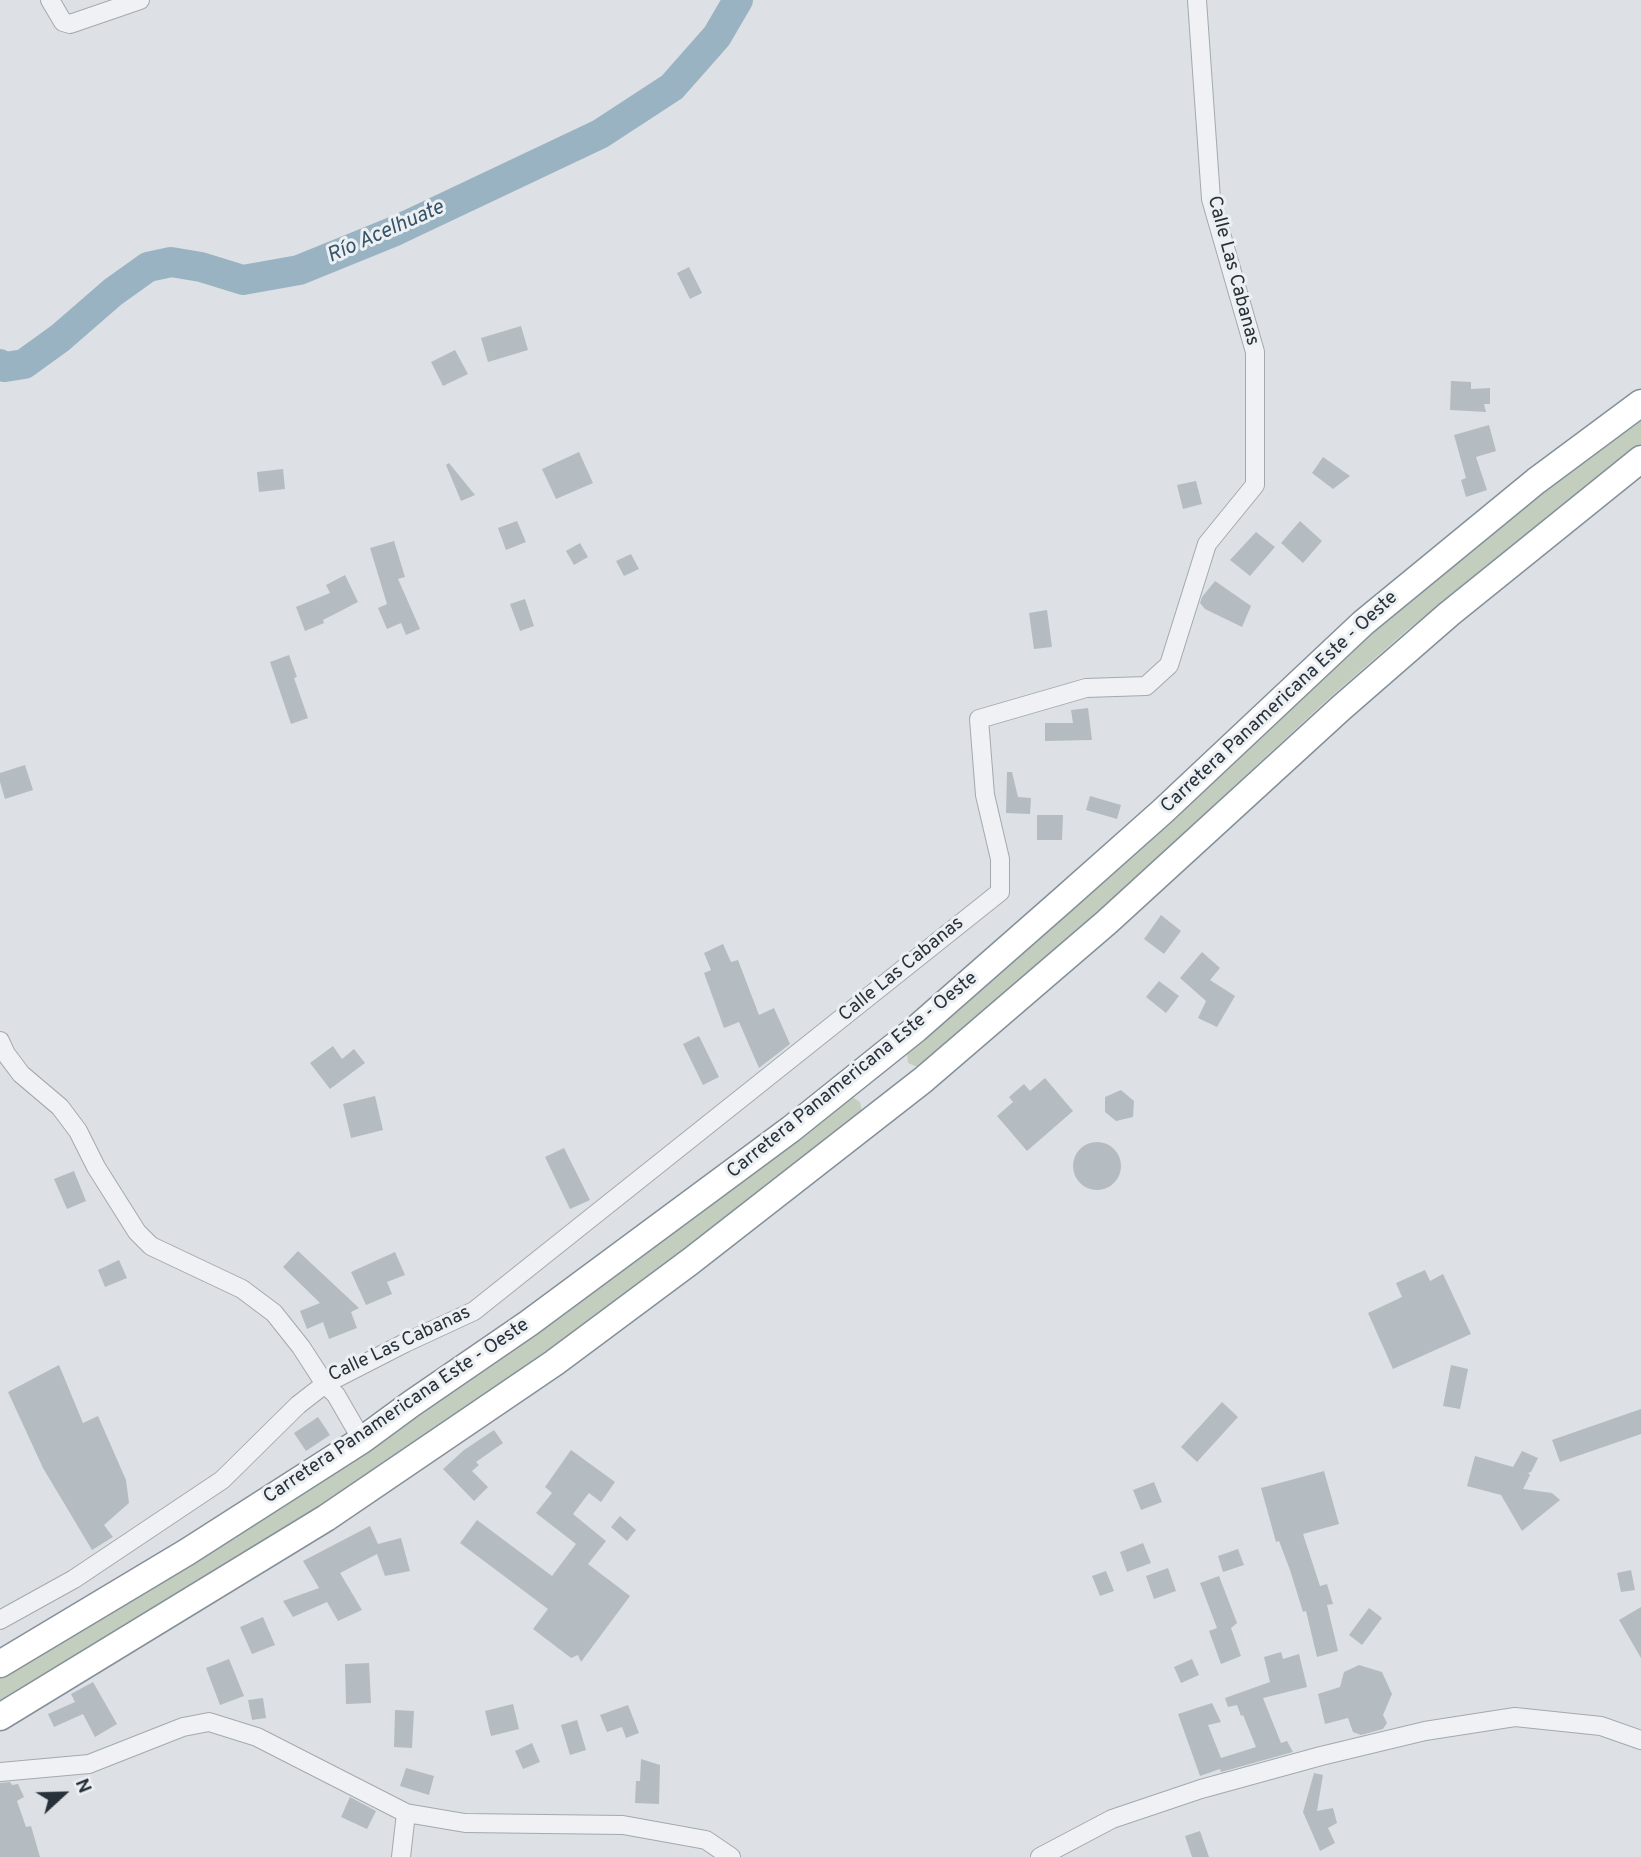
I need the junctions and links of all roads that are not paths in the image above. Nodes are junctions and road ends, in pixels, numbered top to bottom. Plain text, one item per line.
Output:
1 (50, 0) edge
2 (140, 0) edge
3 (1197, 0) edge
4 (1641, 403) edge
5 (1641, 459) edge
6 (0, 1041) edge
7 (895, 1046) junction
8 (923, 1080) junction
9 (843, 1088) junction
10 (875, 1118) junction
11 (325, 1384) junction
12 (362, 1440) junction
13 (0, 1620) edge
14 (0, 1664) edge
15 (0, 1717) edge
16 (1641, 1740) edge
17 (0, 1772) edge
18 (406, 1813) junction
19 (401, 1857) edge
20 (731, 1857) edge
21 (1040, 1857) edge

1 - 2 street
3 - 11 street, Calle Las Cabanas
4 - 7 highway, Carretera Panamericana Este - Oeste
5 - 8 highway
6 - 11 street, Calle Las Cabanas
7 - 8 highway
7 - 9 highway, Carretera Panamericana Este - Oeste
8 - 10 highway
9 - 10 highway
9 - 12 highway, Carretera Panamericana Este - Oeste
10 - 15 highway
11 - 12 street
11 - 13 street
12 - 14 highway, Carretera Panamericana Este - Oeste
16 - 21 street
17 - 18 street
18 - 19 street
18 - 20 street

